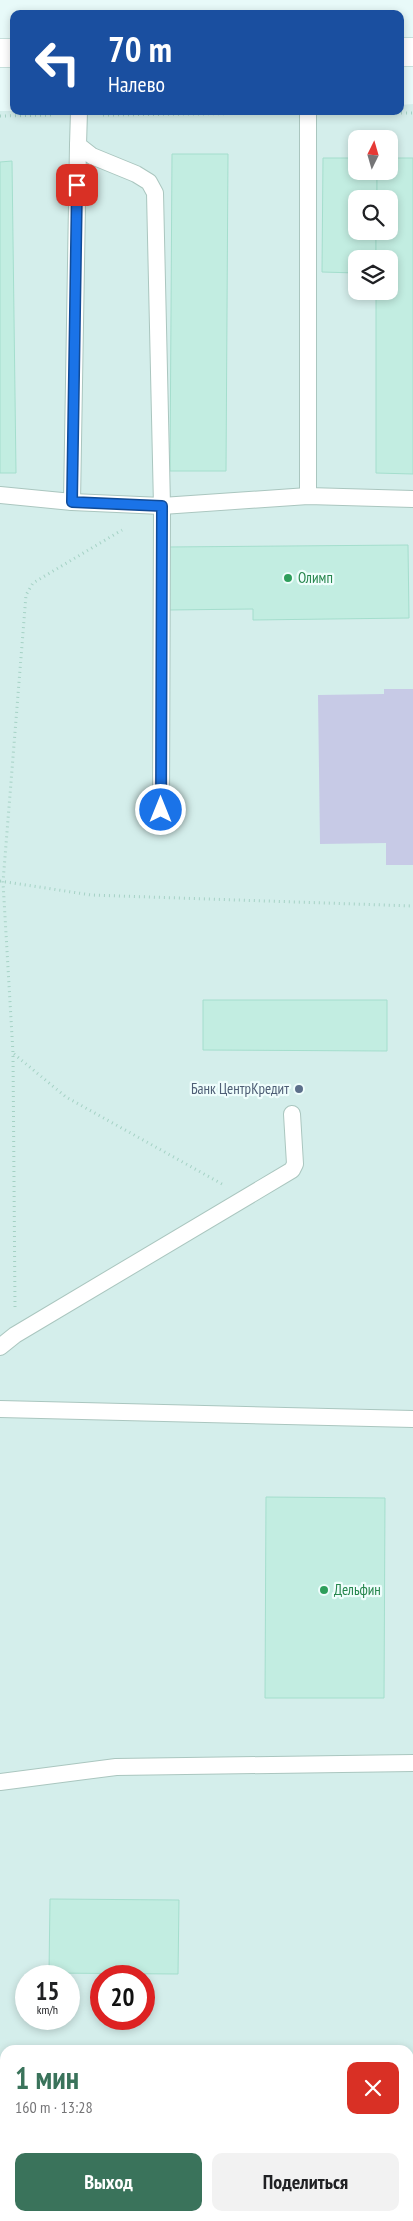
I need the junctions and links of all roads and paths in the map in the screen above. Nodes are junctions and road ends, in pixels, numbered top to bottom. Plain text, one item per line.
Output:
1 (26, 115) edge
2 (79, 115) edge
3 (308, 115) edge
4 (0, 116) edge
5 (78, 145) junction
6 (0, 495) edge
7 (308, 496) junction
8 (413, 499) edge
9 (72, 502) junction
10 (162, 506) junction
11 (161, 810) dead end
12 (2, 882) edge
13 (413, 906) edge
14 (14, 1054) junction
15 (292, 1114) dead end
16 (246, 1198) junction
17 (15, 1335) junction
18 (0, 1347) edge
19 (0, 1409) edge
20 (413, 1419) edge
21 (413, 1762) edge
22 (0, 1782) edge

1 - 4 path
2 - 5 lane
3 - 7 lane
5 - 9 lane
5 - 10 lane
6 - 9 lane
7 - 8 lane
7 - 10 lane
9 - 10 lane
10 - 11 lane
10 - 12 path
12 - 13 path
12 - 14 path
14 - 16 path
14 - 17 path
15 - 16 lane
16 - 17 lane
17 - 18 lane
19 - 20 lane
21 - 22 lane

